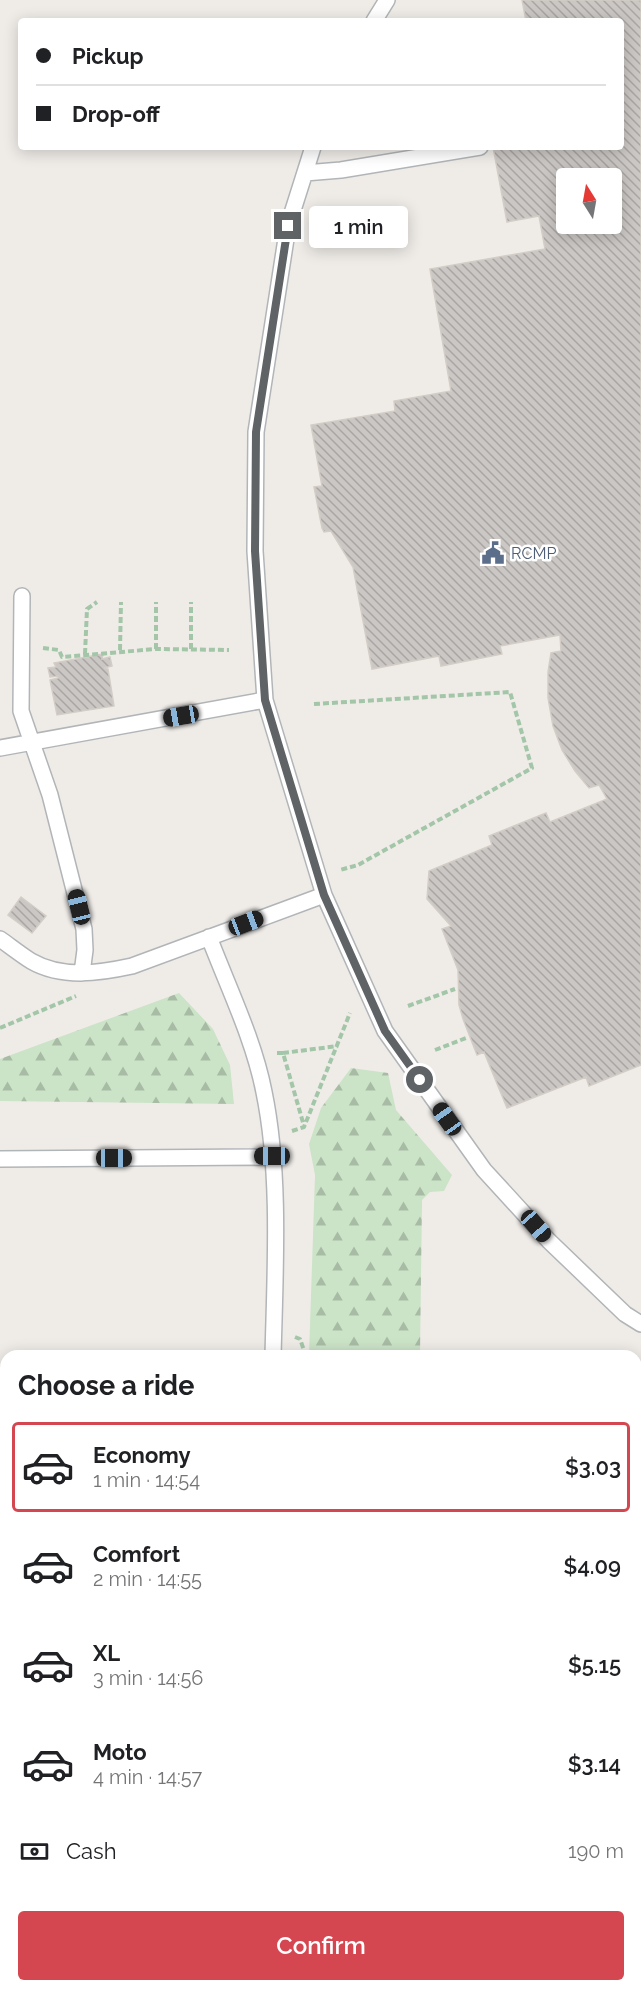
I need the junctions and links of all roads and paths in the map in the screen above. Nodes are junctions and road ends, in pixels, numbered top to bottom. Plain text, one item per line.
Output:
1 (387, 0) edge
2 (376, 18) edge
3 (312, 150) edge
4 (462, 150) edge
5 (305, 173) junction
6 (22, 596) dead end
7 (97, 602) dead end
8 (121, 602) dead end
9 (156, 602) dead end
10 (191, 602) dead end
11 (156, 649) junction
12 (191, 649) junction
13 (120, 650) junction
14 (229, 650) dead end
15 (85, 654) junction
16 (73, 655) dead end
17 (265, 700) junction
18 (314, 704) dead end
19 (32, 742) junction
20 (0, 748) edge
21 (318, 877) junction
22 (324, 895) junction
23 (209, 937) junction
24 (0, 939) edge
25 (82, 974) junction
26 (455, 989) dead end
27 (408, 1006) dead end
28 (351, 1010) dead end
29 (0, 1028) edge
30 (466, 1038) dead end
31 (338, 1046) junction
32 (435, 1050) dead end
33 (283, 1053) dead end
34 (271, 1136) junction
35 (272, 1156) junction
36 (0, 1159) edge
37 (641, 1324) edge
38 (273, 1350) edge

1 - 2 lane
3 - 5 lane
4 - 5 lane
5 - 17 lane
6 - 19 lane
7 - 15 path
8 - 13 path
9 - 11 path
10 - 12 path
11 - 12 path
11 - 13 path
12 - 14 path
13 - 15 path
15 - 16 path
17 - 19 lane
17 - 21 lane
18 - 21 path
19 - 20 lane
19 - 25 lane
21 - 22 lane
22 - 23 lane
22 - 37 lane
23 - 25 lane
23 - 34 lane
24 - 25 lane
25 - 29 path
26 - 27 path
28 - 31 path
30 - 32 path
31 - 33 path
31 - 34 path
34 - 35 lane
35 - 36 lane
35 - 38 lane

